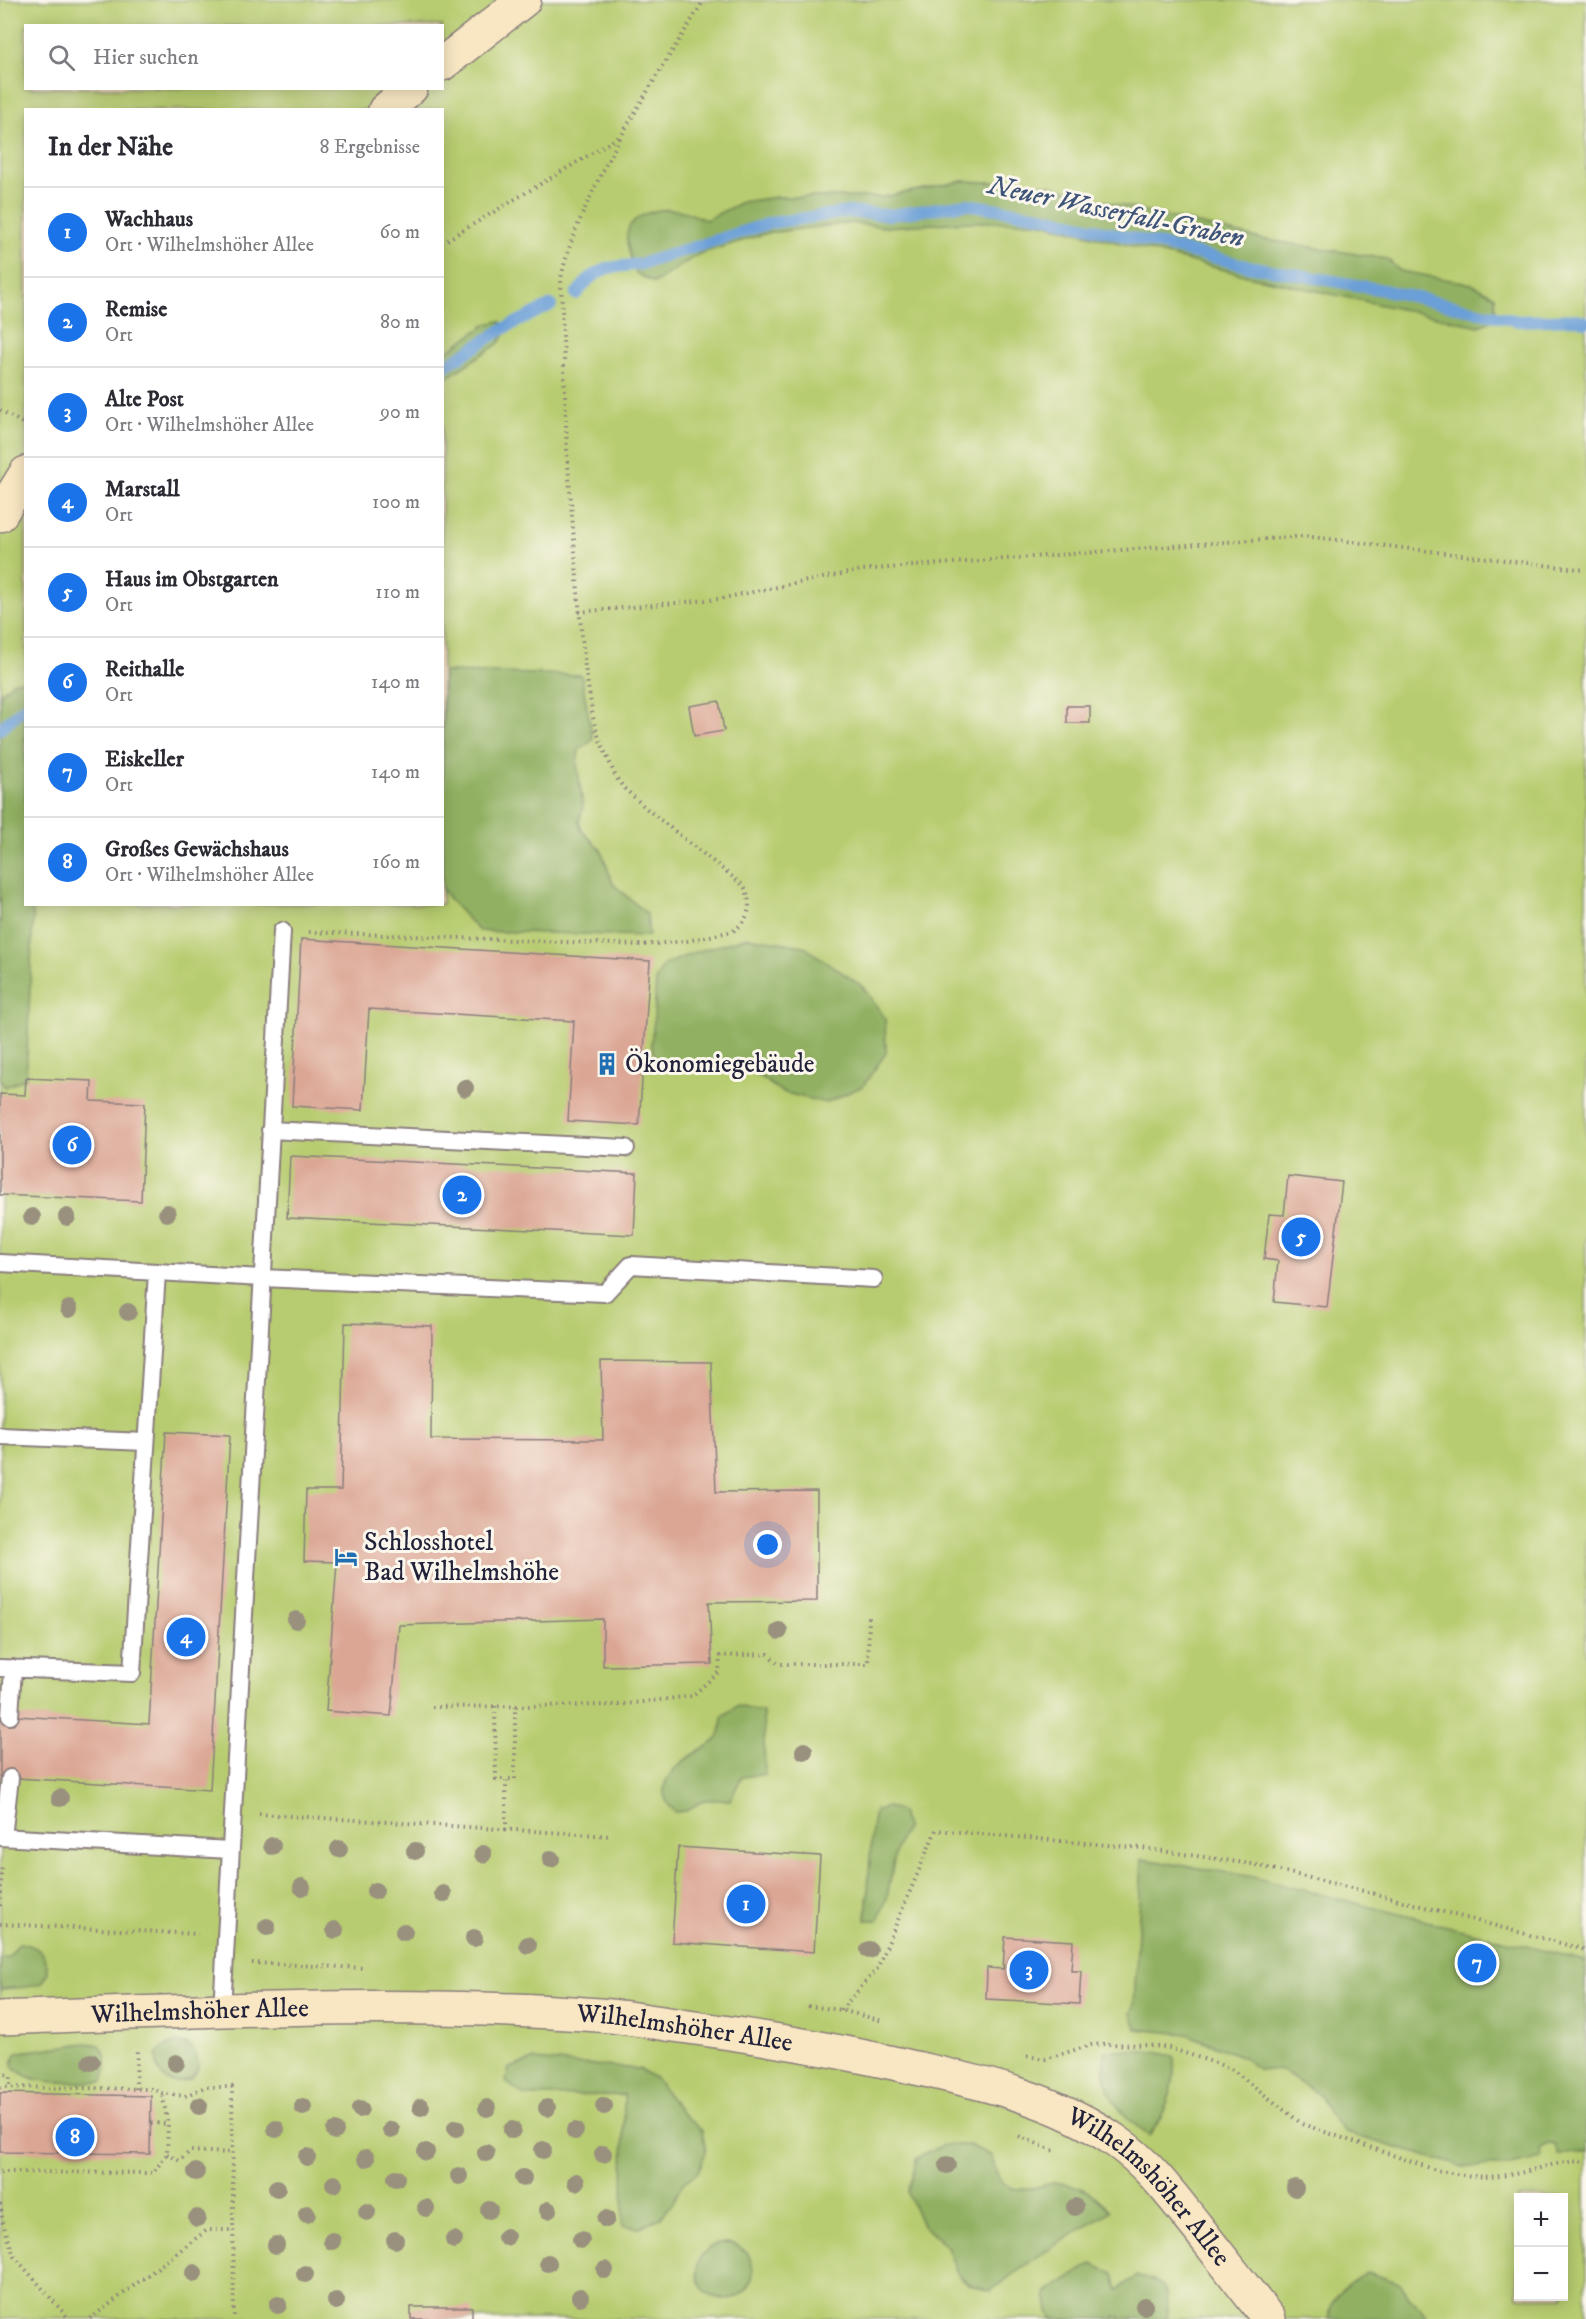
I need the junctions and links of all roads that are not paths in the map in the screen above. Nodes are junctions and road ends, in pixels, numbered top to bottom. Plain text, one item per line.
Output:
1 (524, 0) edge
2 (444, 62) edge
3 (409, 90) edge
4 (387, 108) edge
5 (24, 476) edge
6 (0, 515) edge
7 (282, 931) road end
8 (270, 1130) junction
9 (626, 1148) dead end
10 (0, 1263) edge
11 (157, 1272) junction
12 (262, 1278) junction
13 (874, 1279) dead end
14 (0, 1437) edge
15 (146, 1443) junction
16 (6, 1668) edge
17 (10, 1716) dead end
18 (10, 1778) dead end
19 (1, 1837) edge
20 (230, 1850) junction
21 (222, 2010) junction
22 (0, 2018) edge
23 (1269, 2319) edge

1 - 2 main road
3 - 4 main road
5 - 6 main road
7 - 8 lane
8 - 9 lane
8 - 12 lane
10 - 11 lane
11 - 12 lane
11 - 15 lane
12 - 13 lane
12 - 20 lane
14 - 15 lane
15 - 16 lane
16 - 17 lane
18 - 19 lane
19 - 20 lane
20 - 21 lane
21 - 22 main road, Wilhelmshöher Allee
21 - 23 main road, Wilhelmshöher Allee

